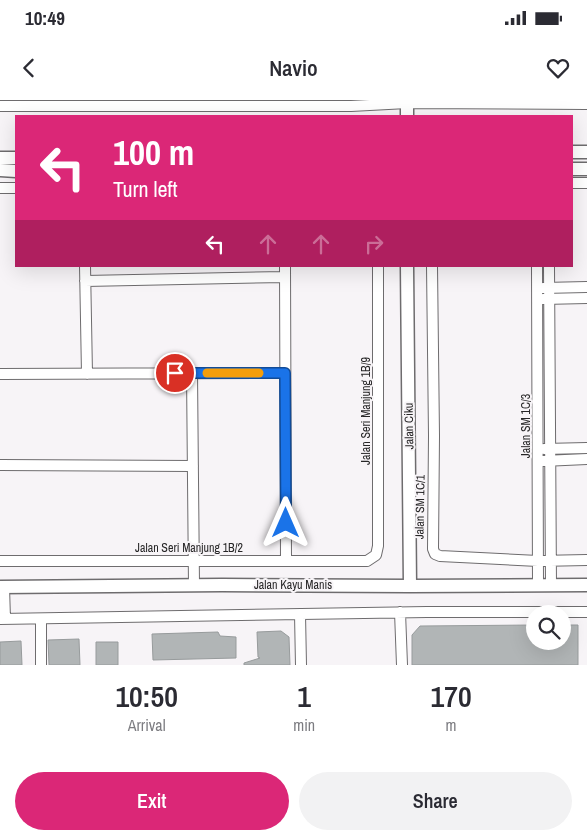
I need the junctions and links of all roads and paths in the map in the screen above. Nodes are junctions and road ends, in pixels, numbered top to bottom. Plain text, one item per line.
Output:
1 (433, 102) edge
2 (530, 102) edge
3 (587, 104) edge
4 (0, 106) edge
5 (407, 106) edge
6 (573, 152) edge
7 (587, 152) edge
8 (0, 158) edge
9 (15, 158) edge
10 (573, 169) edge
11 (587, 169) edge
12 (0, 170) edge
13 (15, 171) edge
14 (573, 184) edge
15 (587, 184) edge
16 (0, 188) edge
17 (15, 188) edge
18 (85, 267) edge
19 (378, 267) edge
20 (407, 267) edge
21 (432, 267) edge
22 (537, 267) edge
23 (549, 267) edge
24 (285, 272) edge
25 (85, 281) junction
26 (587, 287) edge
27 (537, 288) junction
28 (549, 288) junction
29 (587, 298) edge
30 (537, 299) junction
31 (549, 299) junction
32 (192, 373) junction
33 (285, 373) junction
34 (0, 374) edge
35 (87, 374) junction
36 (587, 448) edge
37 (538, 449) junction
38 (550, 449) junction
39 (587, 459) edge
40 (550, 460) junction
41 (538, 461) junction
42 (0, 465) edge
43 (193, 466) junction
44 (376, 555) joint
45 (551, 560) junction
46 (587, 560) edge
47 (0, 561) edge
48 (194, 561) junction
49 (286, 561) junction
50 (538, 561) junction
51 (194, 585) junction
52 (538, 585) junction
53 (551, 585) junction
54 (587, 585) edge
55 (410, 586) junction
56 (2, 587) edge
57 (400, 612) junction
58 (587, 612) edge
59 (300, 614) junction
60 (3, 619) edge
61 (40, 619) junction
62 (41, 665) edge
63 (301, 665) edge
64 (402, 665) edge

1 - 2 street
1 - 5 street
2 - 3 street
4 - 5 street
6 - 7 street
8 - 9 street
10 - 11 street
12 - 13 street
14 - 15 street
16 - 17 street
18 - 25 street
19 - 44 street, Jalan Seri Manjung 1B/9
20 - 55 street, Jalan Ciku
21 - 50 street, Jalan SM 1C/1
22 - 27 street, Jalan SM 1C/3
23 - 28 street, Jalan SM 1C/3
24 - 25 street
24 - 33 street
25 - 35 street
26 - 28 street
27 - 28 street
27 - 30 street, Jalan SM 1C/3
28 - 31 street, Jalan SM 1C/3
29 - 31 street
30 - 31 street
30 - 37 street, Jalan SM 1C/3
31 - 38 street, Jalan SM 1C/3
32 - 33 street
32 - 35 street
32 - 43 street
33 - 49 street
34 - 35 street
36 - 38 street
37 - 38 street
37 - 41 street, Jalan SM 1C/3
38 - 40 street, Jalan SM 1C/3
39 - 40 street
40 - 41 street
40 - 45 street, Jalan SM 1C/3
41 - 50 street, Jalan SM 1C/3
42 - 43 street
43 - 48 street
44 - 49 street, Jalan Seri Manjung 1B/2
45 - 46 street, Jalan SM 1C/1
45 - 50 street, Jalan SM 1C/1
45 - 53 street, Jalan SM 1C/3
47 - 48 street, Jalan Seri Manjung 1B/2
48 - 49 street, Jalan Seri Manjung 1B/2
48 - 51 street
50 - 52 street, Jalan SM 1C/3
51 - 55 street, Jalan Kayu Manis
51 - 56 street, Jalan Kayu Manis
52 - 53 street, Jalan Kayu Manis
52 - 55 street, Jalan Kayu Manis
53 - 54 street, Jalan Kayu Manis
56 - 60 street
57 - 58 street
57 - 59 street
57 - 64 street
59 - 61 street
59 - 63 street
60 - 61 street
61 - 62 street

